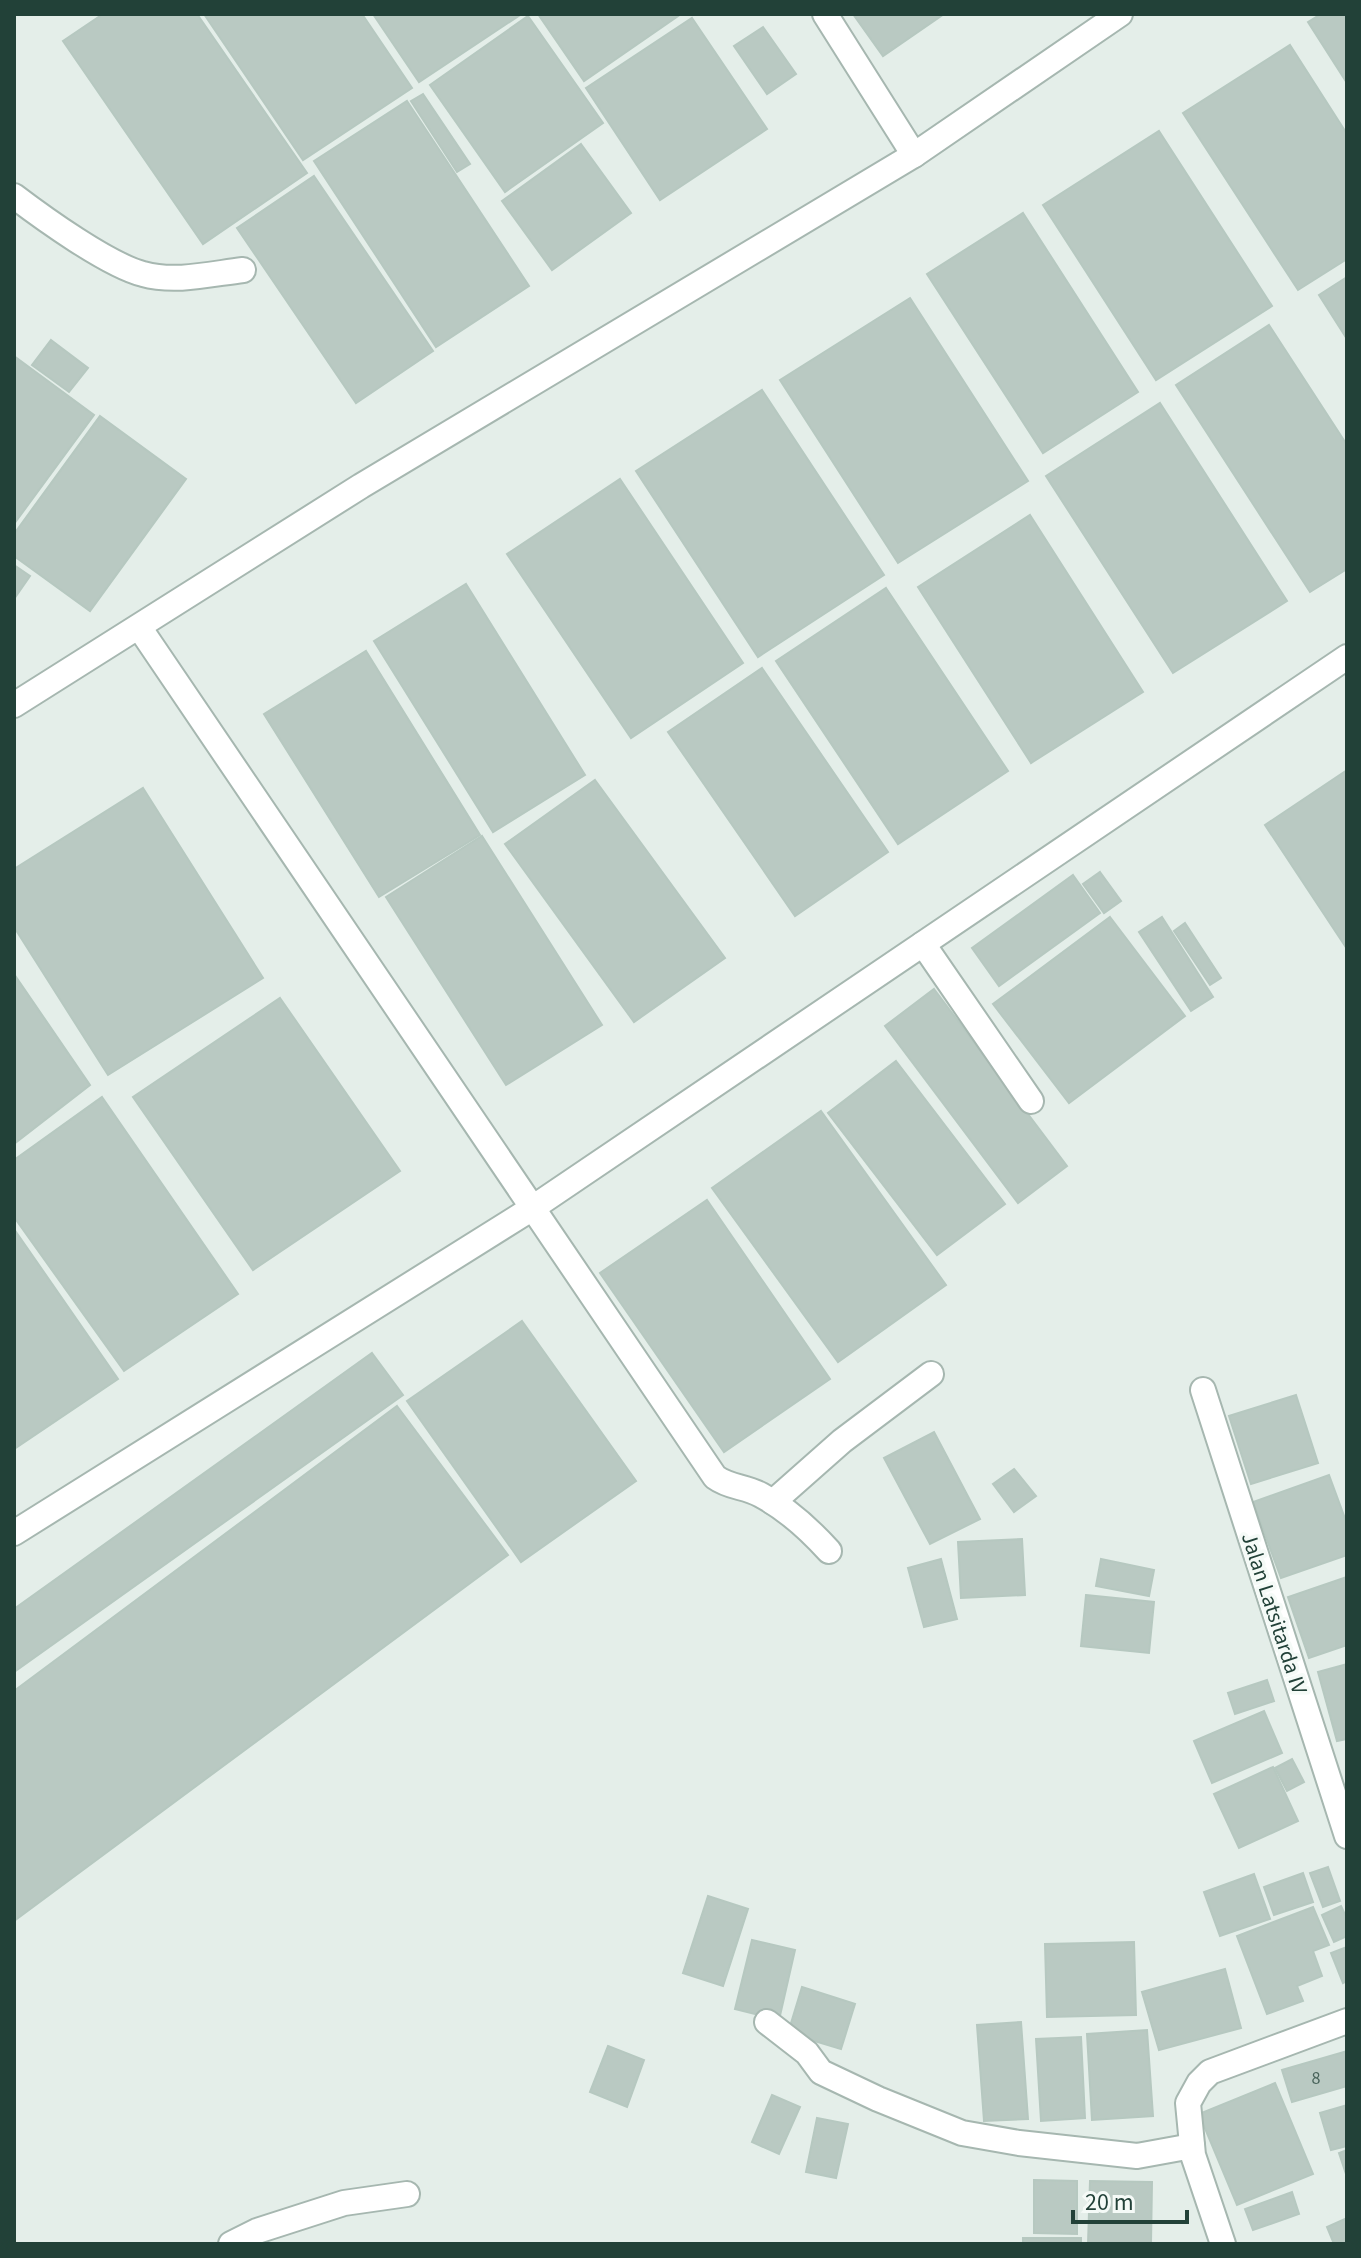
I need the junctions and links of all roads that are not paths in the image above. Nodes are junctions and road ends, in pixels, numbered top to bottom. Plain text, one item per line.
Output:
1 (825, 14) edge
2 (1120, 14) edge
3 (914, 155) junction
4 (14, 196) edge
5 (243, 270) dead end
6 (139, 627) junction
7 (1347, 657) edge
8 (14, 705) edge
9 (923, 944) junction
10 (1031, 1101) dead end
11 (531, 1209) junction
12 (931, 1374) dead end
13 (1203, 1390) dead end
14 (773, 1502) junction
15 (14, 1533) edge
16 (829, 1551) dead end
17 (1347, 1836) edge
18 (1347, 2021) edge
19 (767, 2022) dead end
20 (1192, 2150) junction
21 (407, 2194) dead end
22 (231, 2244) edge
23 (1223, 2244) edge

1 - 3 street
2 - 3 street
3 - 6 street
4 - 5 street
6 - 8 street
6 - 11 street
7 - 9 street
9 - 10 street
9 - 11 street
11 - 14 street
11 - 15 street
12 - 14 street
13 - 17 street, Jalan Latsitarda IV
14 - 16 street
18 - 20 street
19 - 20 street
20 - 23 street
21 - 22 street

